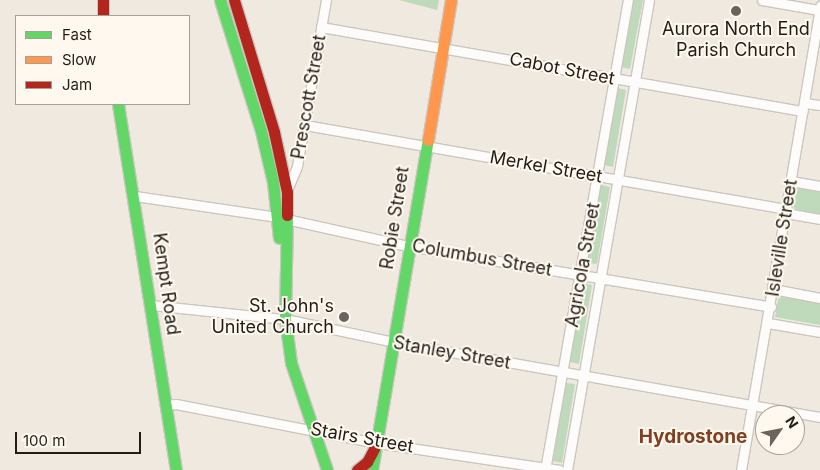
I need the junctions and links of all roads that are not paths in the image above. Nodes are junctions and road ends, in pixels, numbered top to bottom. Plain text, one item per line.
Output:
1 (103, 0) edge
2 (220, 0) edge
3 (234, 0) edge
4 (326, 0) edge
5 (451, 0) edge
6 (628, 0) edge
7 (648, 0) edge
8 (762, 0) edge
9 (820, 8) edge
10 (103, 15) edge
11 (321, 27) junction
12 (442, 46) junction
13 (809, 74) junction
14 (820, 76) edge
15 (613, 79) junction
16 (635, 83) junction
17 (118, 105) edge
18 (820, 105) edge
19 (804, 107) junction
20 (305, 125) junction
21 (425, 145) junction
22 (598, 176) junction
23 (620, 180) junction
24 (791, 181) junction
25 (820, 186) edge
26 (287, 192) junction
27 (135, 196) junction
28 (787, 211) junction
29 (282, 218) junction
30 (820, 219) edge
31 (408, 246) junction
32 (580, 275) junction
33 (602, 278) junction
34 (774, 289) junction
35 (820, 298) edge
36 (151, 305) junction
37 (771, 307) junction
38 (285, 319) junction
39 (768, 323) junction
40 (820, 332) edge
41 (394, 342) junction
42 (564, 373) junction
43 (585, 376) junction
44 (165, 406) junction
45 (752, 406) junction
46 (820, 417) edge
47 (312, 429) junction
48 (377, 442) junction
49 (546, 469) edge
50 (176, 470) edge
51 (327, 470) edge
52 (357, 470) edge
53 (372, 470) edge
54 (559, 470) edge
55 (567, 470) edge
56 (741, 470) edge

1 - 10 street
2 - 29 street
3 - 26 street
4 - 11 street, Prescott Street
5 - 12 street, Robie Street
6 - 15 street, Agricola Street
7 - 16 street, Agricola Street
8 - 9 street
9 - 13 street, Isleville Street
11 - 12 street, Cabot Street
11 - 20 street, Prescott Street
12 - 15 street, Cabot Street
12 - 21 street, Robie Street
13 - 14 street
13 - 19 street, Isleville Street
15 - 16 street, Cabot Street
15 - 22 street, Agricola Street
16 - 19 street, Cabot Street
16 - 23 street, Agricola Street
17 - 27 street, Kempt Road
18 - 19 street, Cabot Street
19 - 24 street, Isleville Street
20 - 21 street, Merkel Street
20 - 26 street, Prescott Street
21 - 22 street, Merkel Street
21 - 31 street, Robie Street
22 - 23 street, Merkel Street
22 - 32 street, Agricola Street
23 - 28 street, Merkel Street
23 - 33 street, Agricola Street
24 - 25 street
24 - 28 street, Isleville Street
26 - 29 street
27 - 29 street, Columbus Street
27 - 36 street, Kempt Road
28 - 30 street, Merkel Street
28 - 34 street, Isleville Street
29 - 31 street, Columbus Street
29 - 38 street
31 - 32 street, Columbus Street
31 - 41 street, Robie Street
32 - 33 street, Columbus Street
32 - 42 street, Agricola Street
33 - 37 street, Columbus Street
33 - 43 street, Agricola Street
34 - 35 street
34 - 37 street, Isleville Street
36 - 38 street, Stanley Street
36 - 44 street, Kempt Road
37 - 39 street, Isleville Street
38 - 41 street, Stanley Street
38 - 47 street
39 - 40 street
39 - 45 street, Isleville Street
41 - 42 street, Stanley Street
41 - 48 street, Robie Street
42 - 43 street, Stanley Street
42 - 49 street, Agricola Street
43 - 45 street, Stanley Street
43 - 55 street, Agricola Street
44 - 47 street, Stairs Street
44 - 50 street, Kempt Road
45 - 46 street, Stanley Street
45 - 56 street, Isleville Street
47 - 48 street, Stairs Street
47 - 51 street
48 - 49 street, Stairs Street
48 - 52 street, Robie Street
48 - 53 street, Robie Street
49 - 54 street, Stairs Street

